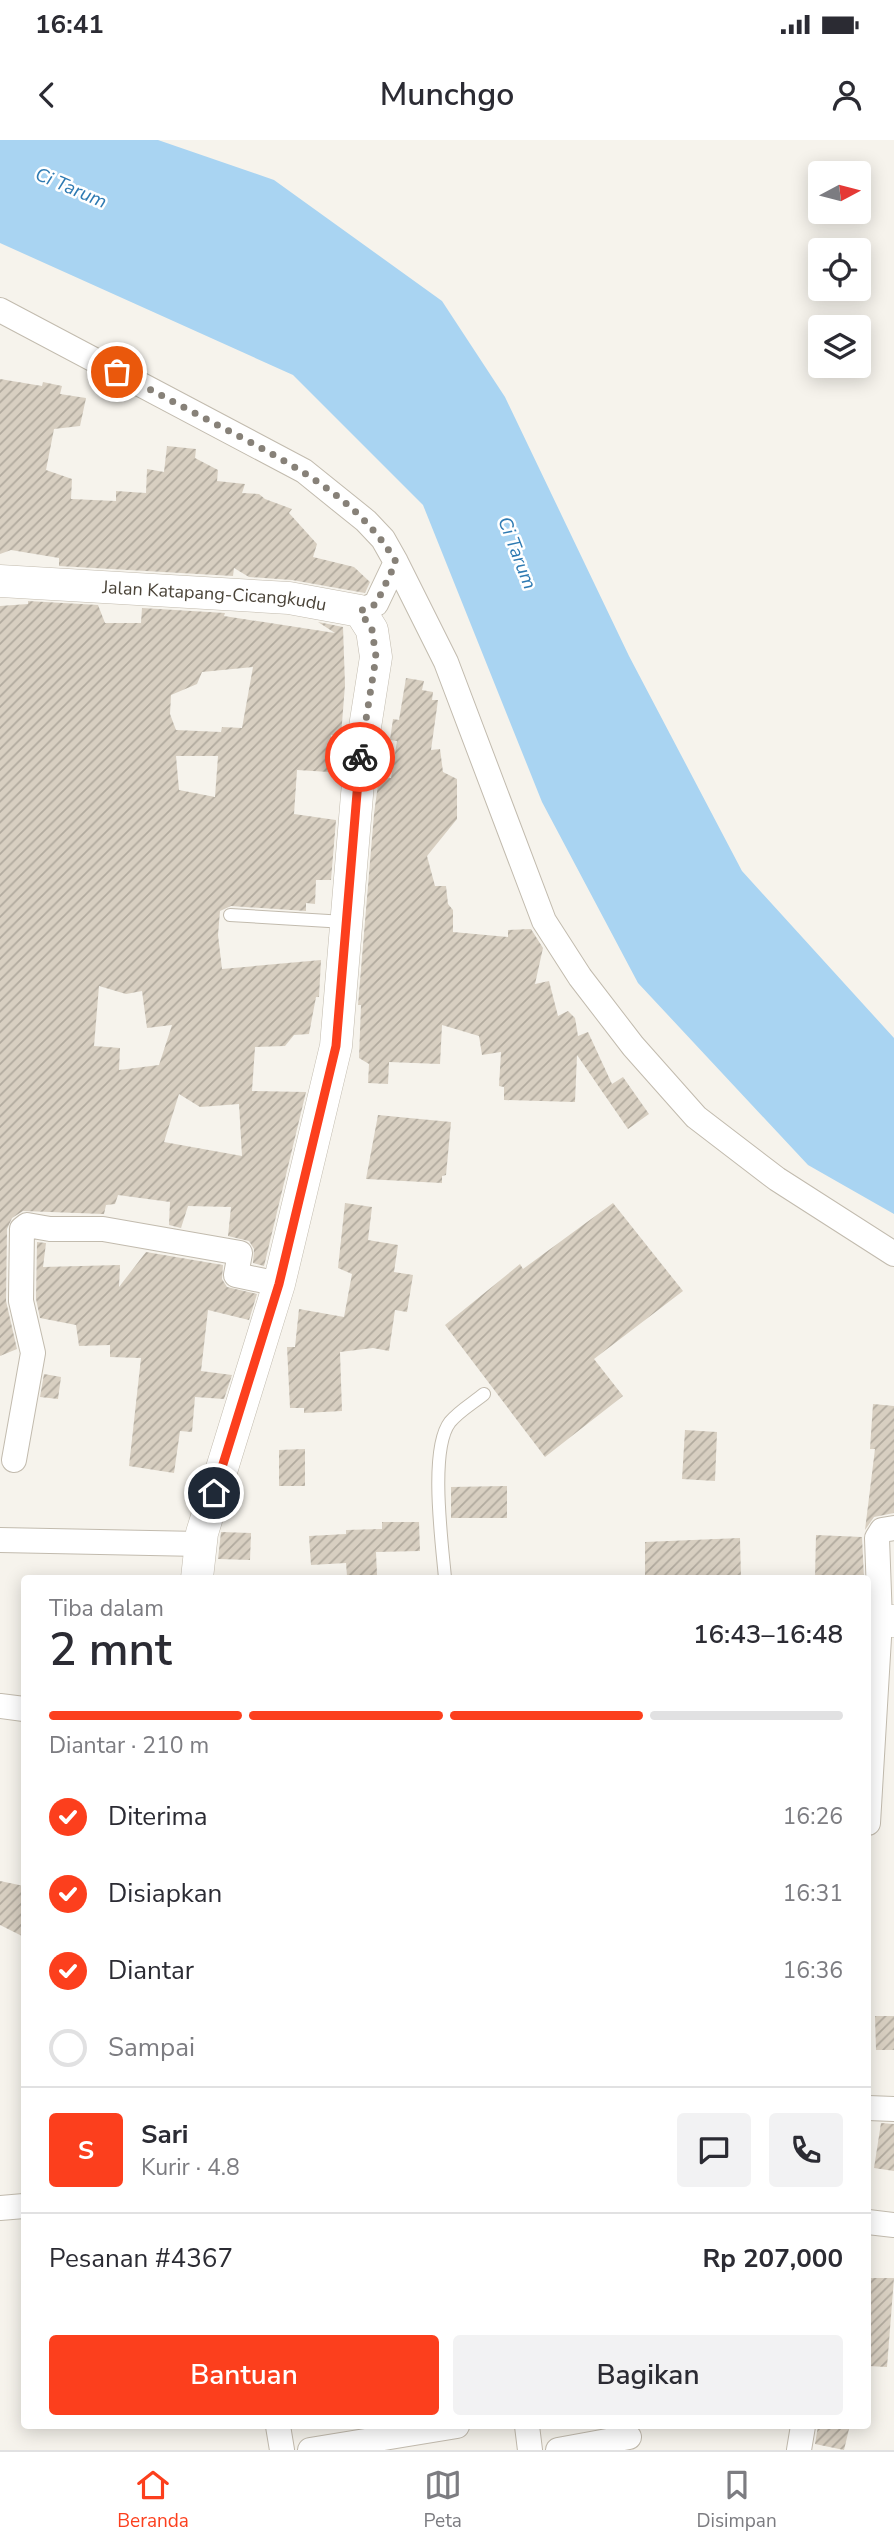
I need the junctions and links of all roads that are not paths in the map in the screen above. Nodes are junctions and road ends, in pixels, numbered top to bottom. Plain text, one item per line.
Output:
1 (0, 310) edge
2 (396, 562) junction
3 (0, 580) edge
4 (360, 611) junction
5 (230, 915) dead end
6 (345, 922) junction
7 (894, 1254) edge
8 (279, 1284) junction
9 (484, 1394) dead end
10 (14, 1460) dead end
11 (894, 1528) edge
12 (0, 1540) edge
13 (200, 1544) junction
14 (197, 1575) edge
15 (445, 1575) edge
16 (881, 1621) edge
17 (0, 1706) edge
18 (21, 1709) edge
19 (871, 1776) edge
20 (871, 2108) edge
21 (894, 2109) edge
22 (21, 2206) edge
23 (0, 2207) edge
24 (871, 2222) edge
25 (894, 2225) edge
26 (278, 2429) edge
27 (439, 2429) edge
28 (527, 2429) edge
29 (802, 2429) edge
30 (629, 2437) dead end
31 (282, 2450) edge
32 (310, 2450) edge
33 (530, 2450) edge
34 (558, 2450) edge
35 (799, 2450) edge

1 - 2 street
2 - 4 street
2 - 7 street
3 - 4 street, Jalan Katapang-Cicangkudu
4 - 6 street
5 - 6 lane
6 - 8 street
8 - 10 street
8 - 13 street
9 - 15 lane
11 - 16 street
12 - 13 street
13 - 14 street
16 - 19 street
17 - 18 street
20 - 21 street
22 - 23 street
24 - 25 street
26 - 31 street
27 - 32 street
28 - 33 street
29 - 35 street
30 - 34 street

